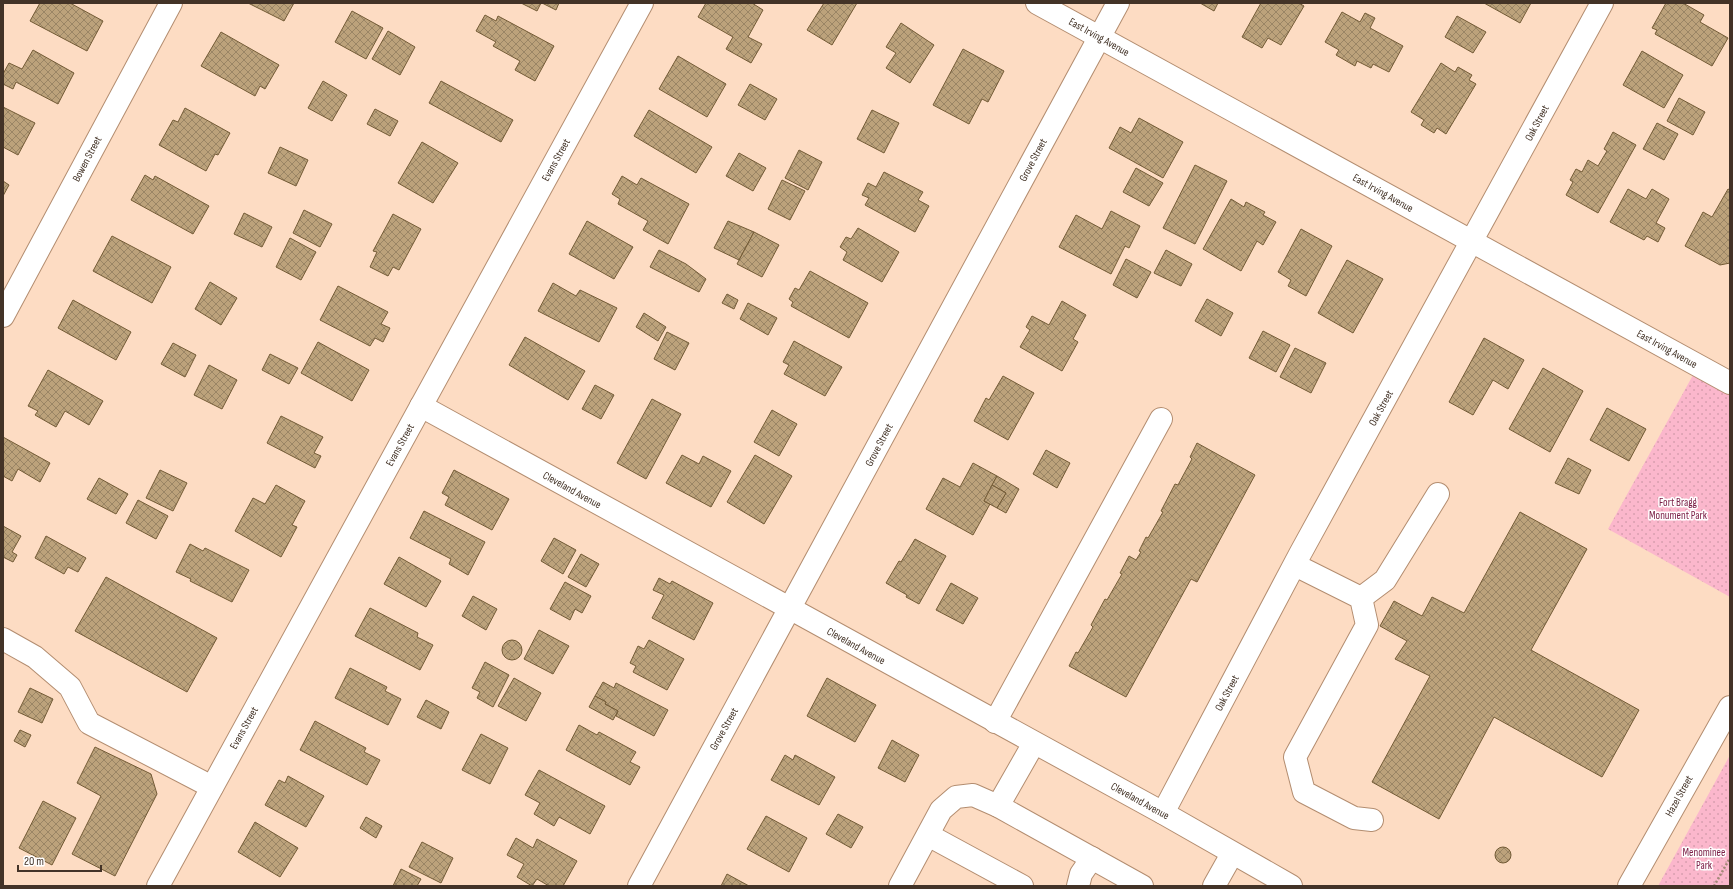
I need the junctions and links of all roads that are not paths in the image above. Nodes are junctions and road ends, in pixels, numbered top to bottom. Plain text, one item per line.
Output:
1 (171, 3) edge
2 (642, 3) edge
3 (1037, 3) edge
4 (1118, 3) edge
5 (1602, 3) edge
6 (1099, 37) junction
7 (1472, 242) junction
8 (3, 316) edge
9 (1730, 383) edge
10 (422, 406) junction
11 (1161, 419) dead end
12 (1438, 494) dead end
13 (1295, 565) junction
14 (1361, 598) junction
15 (790, 610) junction
16 (3, 639) edge
17 (1730, 707) edge
18 (995, 722) junction
19 (1034, 743) junction
20 (212, 787) junction
21 (998, 806) junction
22 (1163, 814) junction
23 (1372, 820) dead end
24 (928, 834) junction
25 (1232, 854) junction
26 (1092, 858) junction
27 (158, 886) edge
28 (639, 886) edge
29 (900, 886) edge
30 (1022, 886) edge
31 (1078, 886) edge
32 (1142, 886) edge
33 (1214, 886) edge
34 (1291, 886) edge
35 (1629, 886) edge

1 - 8 street, Bowen Street
2 - 10 street, Evans Street
3 - 6 street, East Irving Avenue
4 - 6 street, Grove Street
5 - 7 street, Oak Street
6 - 7 street, East Irving Avenue
6 - 15 street, Grove Street
7 - 9 street, East Irving Avenue
7 - 13 street, Oak Street
10 - 15 street, Cleveland Avenue
10 - 20 street, Evans Street
11 - 18 street
12 - 14 street
13 - 14 street
13 - 22 street, Oak Street
14 - 23 street
15 - 18 street, Cleveland Avenue
15 - 28 street, Grove Street
16 - 20 street
17 - 35 street, Hazel Street
18 - 19 street, Cleveland Avenue
19 - 21 street
19 - 22 street, Cleveland Avenue
20 - 27 street, Evans Street
21 - 24 street
21 - 26 street
22 - 25 street, Cleveland Avenue
24 - 29 street
24 - 30 street
25 - 33 street
25 - 34 street, Cleveland Avenue
26 - 31 street
26 - 32 street

